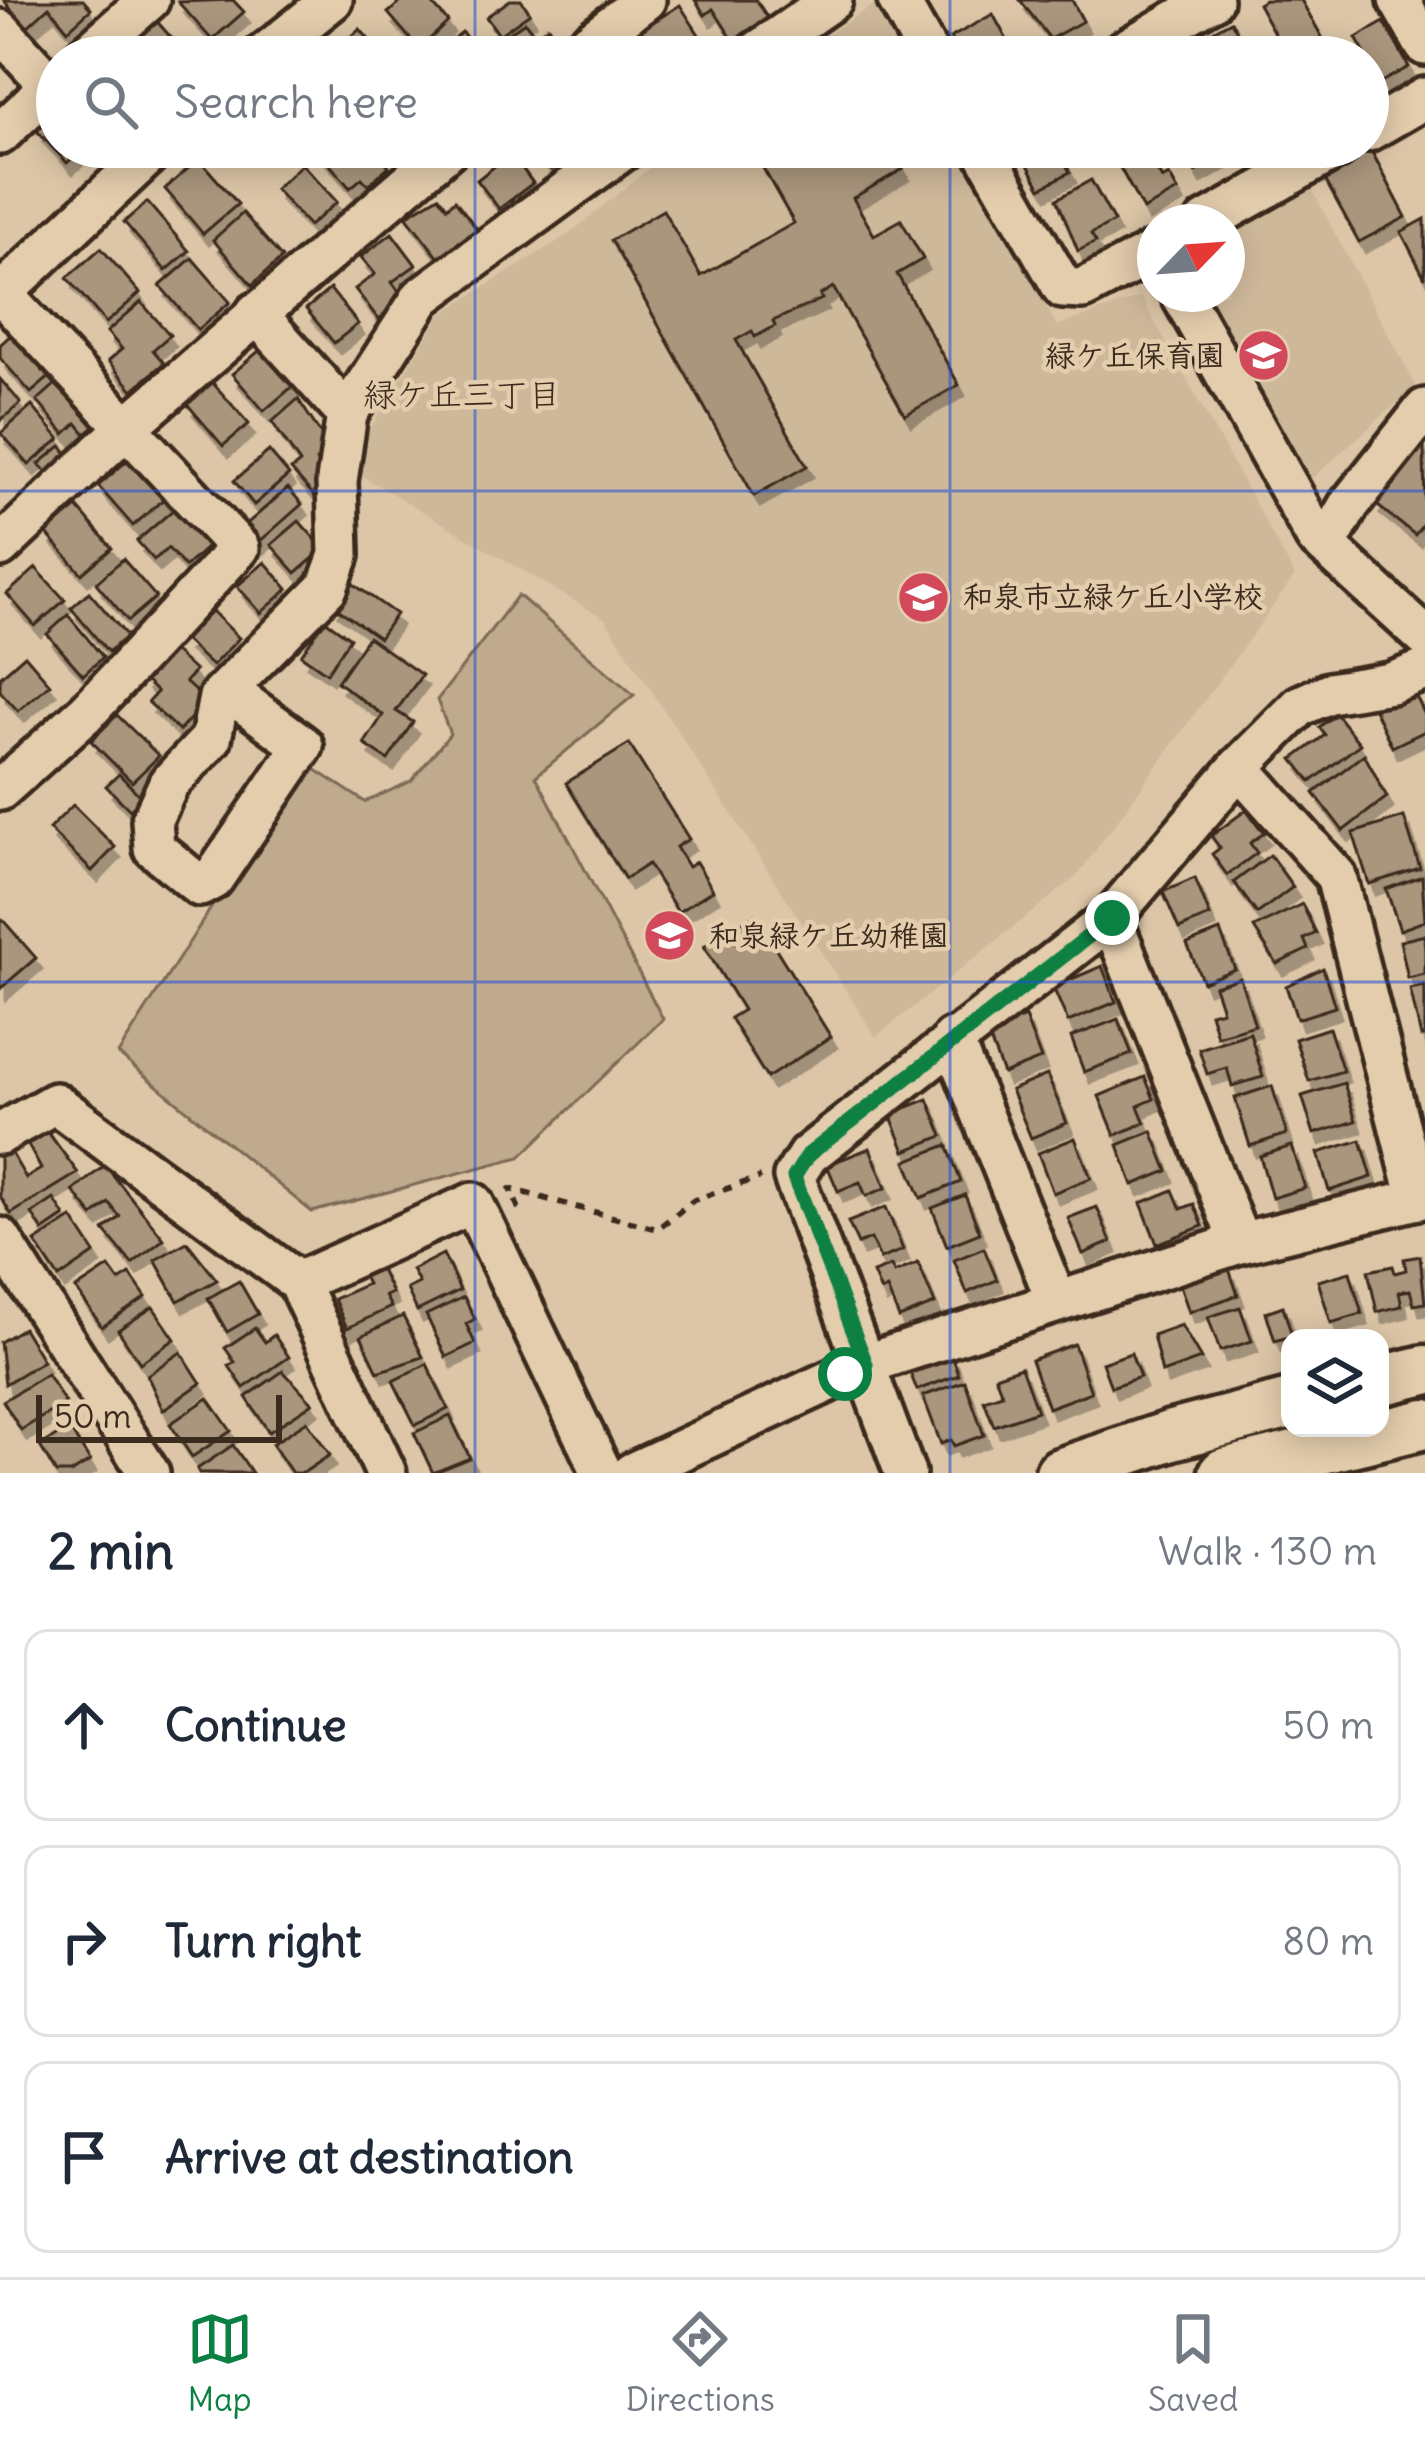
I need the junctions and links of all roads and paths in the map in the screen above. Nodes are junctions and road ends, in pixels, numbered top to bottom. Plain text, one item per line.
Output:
1 (149, 0) edge
2 (332, 0) edge
3 (645, 0) edge
4 (898, 0) edge
5 (1213, 0) edge
6 (1400, 0) edge
7 (807, 7) edge
8 (0, 30) edge
9 (108, 36) edge
10 (287, 36) edge
11 (598, 36) edge
12 (774, 36) edge
13 (918, 36) edge
14 (1150, 36) edge
15 (1425, 45) edge
16 (36, 65) edge
17 (1425, 98) edge
18 (36, 100) edge
19 (1389, 118) edge
20 (0, 134) edge
21 (135, 168) edge
22 (426, 168) edge
23 (598, 168) edge
24 (994, 168) edge
25 (1302, 168) edge
26 (1238, 204) edge
27 (1137, 260) edge
28 (0, 294) edge
29 (1191, 312) edge
30 (256, 313) junction
31 (1425, 410) edge
32 (347, 414) junction
33 (128, 427) junction
34 (1326, 545) junction
35 (0, 547) edge
36 (1425, 637) edge
37 (1425, 670) edge
38 (226, 690) junction
39 (1239, 766) junction
40 (0, 790) edge
41 (1112, 918) junction
42 (952, 1039) junction
43 (0, 1133) edge
44 (794, 1177) junction
45 (1422, 1198) edge
46 (528, 1227) dead end
47 (0, 1238) edge
48 (1240, 1243) junction
49 (298, 1282) junction
50 (1056, 1300) junction
51 (866, 1364) junction
52 (1425, 1370) edge
53 (1389, 1379) edge
54 (1281, 1406) edge
55 (1425, 1424) edge
56 (149, 1473) edge
57 (386, 1473) edge
58 (602, 1473) edge
59 (632, 1473) edge
60 (905, 1473) edge
61 (1060, 1473) edge
62 (1224, 1473) edge

1 - 9 street
2 - 10 street
3 - 11 street
4 - 13 street
5 - 14 street
6 - 15 street
7 - 12 street
8 - 16 street
17 - 19 street
18 - 20 street
21 - 28 street
22 - 30 street
23 - 32 street
24 - 27 street
25 - 26 street
28 - 33 street
29 - 34 street
30 - 32 street
30 - 33 street
31 - 34 street
32 - 38 street
33 - 35 street
33 - 40 street
34 - 36 street
37 - 39 street
38 - 38 street
39 - 41 street
39 - 45 street
41 - 42 street
41 - 48 street
42 - 44 street
42 - 50 street
43 - 49 street
44 - 46 path
44 - 51 street
45 - 48 street
47 - 56 street
48 - 50 street
49 - 57 street
49 - 58 street
50 - 51 street
51 - 59 street
51 - 60 street
52 - 53 street
54 - 61 street
55 - 62 street

